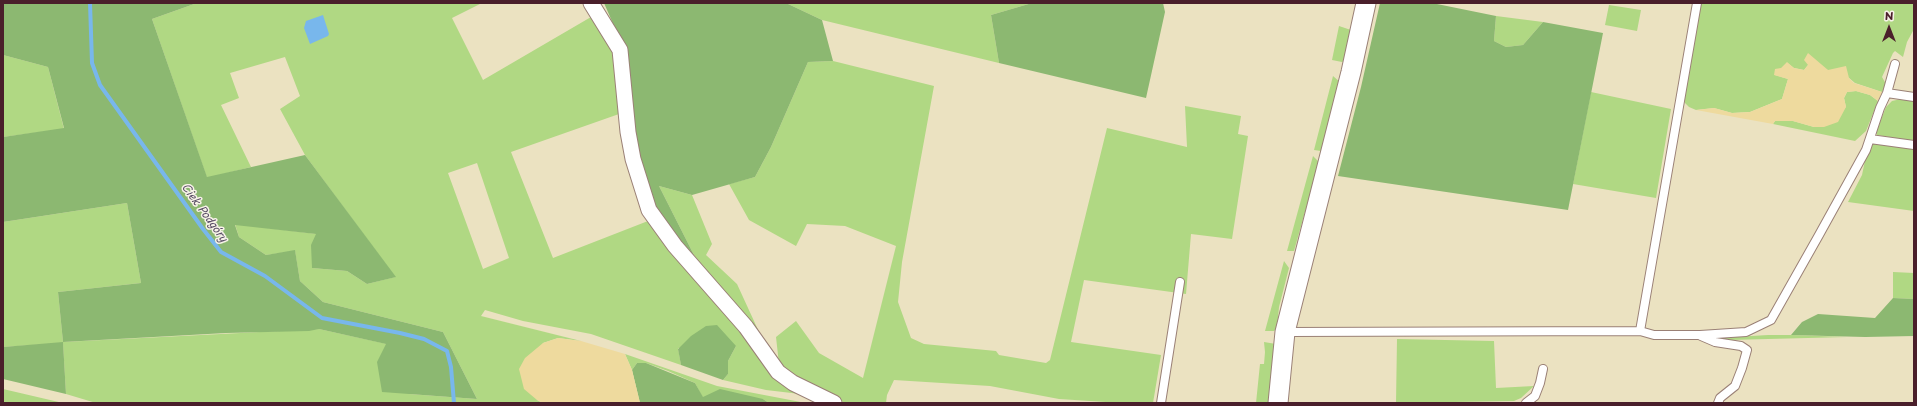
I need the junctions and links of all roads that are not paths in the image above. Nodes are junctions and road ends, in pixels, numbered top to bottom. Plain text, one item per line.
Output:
1 (591, 3) edge
2 (1366, 3) edge
3 (1696, 3) edge
4 (1895, 64) dead end
5 (1887, 93) junction
6 (1914, 97) edge
7 (1870, 139) junction
8 (1914, 144) edge
9 (1180, 282) dead end
10 (1284, 332) junction
11 (1640, 332) junction
12 (1700, 336) junction
13 (1543, 369) dead end
14 (834, 403) edge
15 (1161, 403) edge
16 (1278, 403) edge
17 (1526, 403) edge
18 (1718, 403) edge

1 - 14 street
2 - 10 street
3 - 11 lane
4 - 5 lane
5 - 6 lane
5 - 7 lane
7 - 8 lane
7 - 12 lane
9 - 15 lane
10 - 11 lane
10 - 16 street
11 - 12 lane
12 - 18 lane
13 - 17 lane

